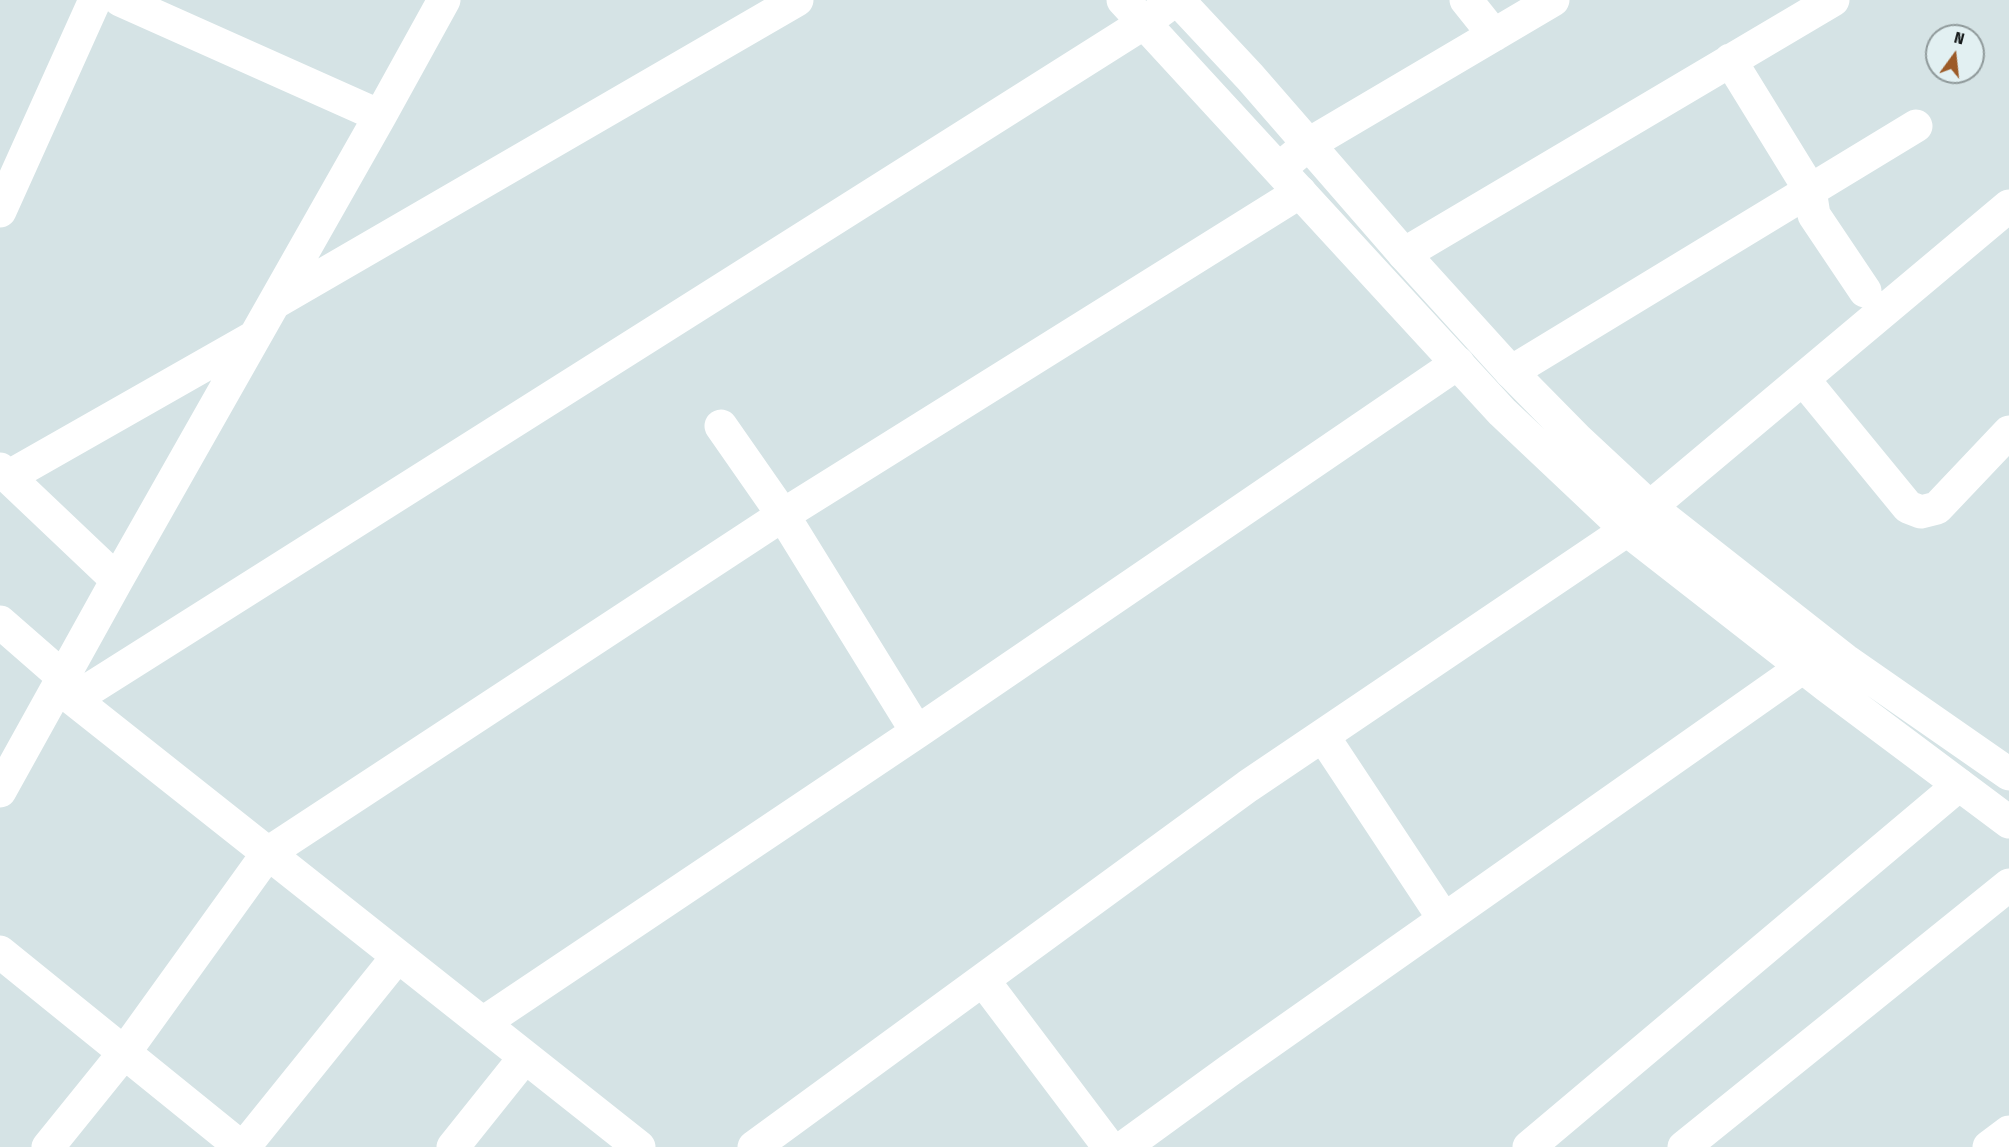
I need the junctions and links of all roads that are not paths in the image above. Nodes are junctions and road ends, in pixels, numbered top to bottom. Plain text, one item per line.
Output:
1 (116, 0) edge
2 (444, 0) edge
3 (796, 0) edge
4 (1176, 0) edge
5 (1466, 0) edge
6 (1554, 0) edge
7 (1833, 0) edge
8 (1134, 11) edge
9 (1494, 35) junction
10 (1730, 60) junction
11 (380, 116) junction
12 (1916, 126) dead end
13 (1309, 144) junction
14 (1289, 180) junction
15 (1809, 190) junction
16 (2009, 206) edge
17 (0, 210) edge
18 (1404, 254) junction
19 (1865, 291) dead end
20 (274, 303) junction
21 (255, 337) junction
22 (1458, 363) junction
23 (1511, 372) junction
24 (1803, 379) junction
25 (721, 426) dead end
26 (2009, 432) edge
27 (4, 473) edge
28 (1650, 507) junction
29 (783, 515) junction
30 (1627, 530) junction
31 (117, 580) junction
32 (5, 636) edge
33 (1803, 667) junction
34 (65, 687) junction
35 (917, 732) junction
36 (1323, 736) junction
37 (2009, 774) edge
38 (1959, 785) junction
39 (0, 792) edge
40 (2009, 822) edge
41 (268, 854) junction
42 (2009, 885) edge
43 (1444, 919) junction
44 (0, 952) edge
45 (398, 956) junction
46 (983, 980) junction
47 (483, 1023) junction
48 (124, 1053) junction
49 (525, 1057) junction
50 (2009, 1132) edge
51 (48, 1147) edge
52 (242, 1147) edge
53 (453, 1147) edge
54 (639, 1147) edge
55 (754, 1147) edge
56 (1109, 1147) edge
57 (1124, 1147) edge
58 (1529, 1147) edge
59 (1684, 1147) edge
60 (1989, 1147) edge

1 - 11 street
1 - 17 street
2 - 11 street
3 - 20 street
4 - 8 street
4 - 13 street
5 - 9 street
6 - 9 street
7 - 10 street
8 - 14 street
8 - 34 street
9 - 13 street
10 - 15 street
10 - 18 street
11 - 20 street
12 - 15 street
13 - 14 street
13 - 18 street
14 - 22 street
14 - 29 street
15 - 19 street
15 - 23 street
16 - 24 street
18 - 23 street
20 - 21 street
21 - 27 street
21 - 31 street
22 - 30 street
22 - 35 street
23 - 28 street
24 - 26 street
24 - 28 street
25 - 29 street
27 - 31 street
28 - 37 street
29 - 35 street
29 - 41 street
30 - 33 street
30 - 36 street
31 - 34 street
32 - 34 street
33 - 38 street
33 - 43 street
34 - 39 street
34 - 41 street
35 - 47 street
36 - 43 street
36 - 46 street
38 - 40 street
38 - 58 street
41 - 45 street
41 - 48 street
42 - 59 street
43 - 57 street
44 - 48 street
45 - 47 street
45 - 52 street
46 - 55 street
46 - 56 street
47 - 49 street
48 - 51 street
48 - 52 street
49 - 53 street
49 - 54 street
50 - 60 street

